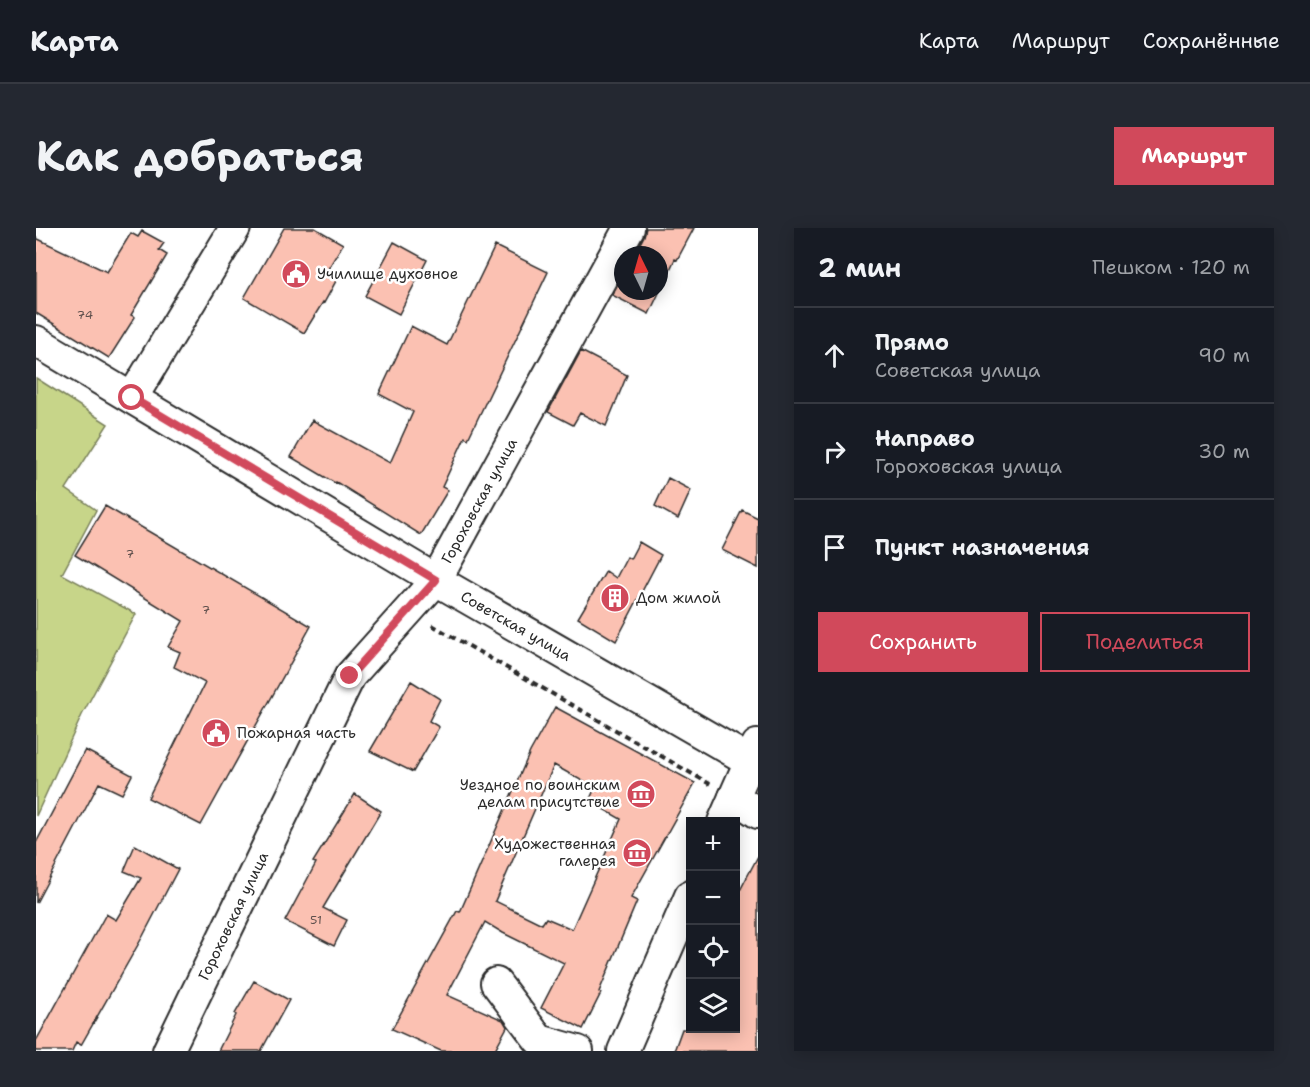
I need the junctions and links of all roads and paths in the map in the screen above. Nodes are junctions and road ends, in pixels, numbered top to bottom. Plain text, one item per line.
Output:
1 (235, 228) edge
2 (629, 228) edge
3 (36, 340) edge
4 (132, 398) junction
5 (436, 580) junction
6 (408, 611) junction
7 (754, 752) edge
8 (738, 811) edge
9 (686, 906) edge
10 (495, 983) dead end
11 (168, 1051) edge
12 (578, 1051) edge
13 (623, 1051) edge

1 - 4 street
2 - 5 street, Гороховская улица
3 - 4 street, Советская улица
4 - 5 street, Советская улица
5 - 6 street, Гороховская улица
5 - 7 street, Советская улица
6 - 8 path
6 - 11 street, Гороховская улица
7 - 8 street
9 - 13 street
10 - 12 street

